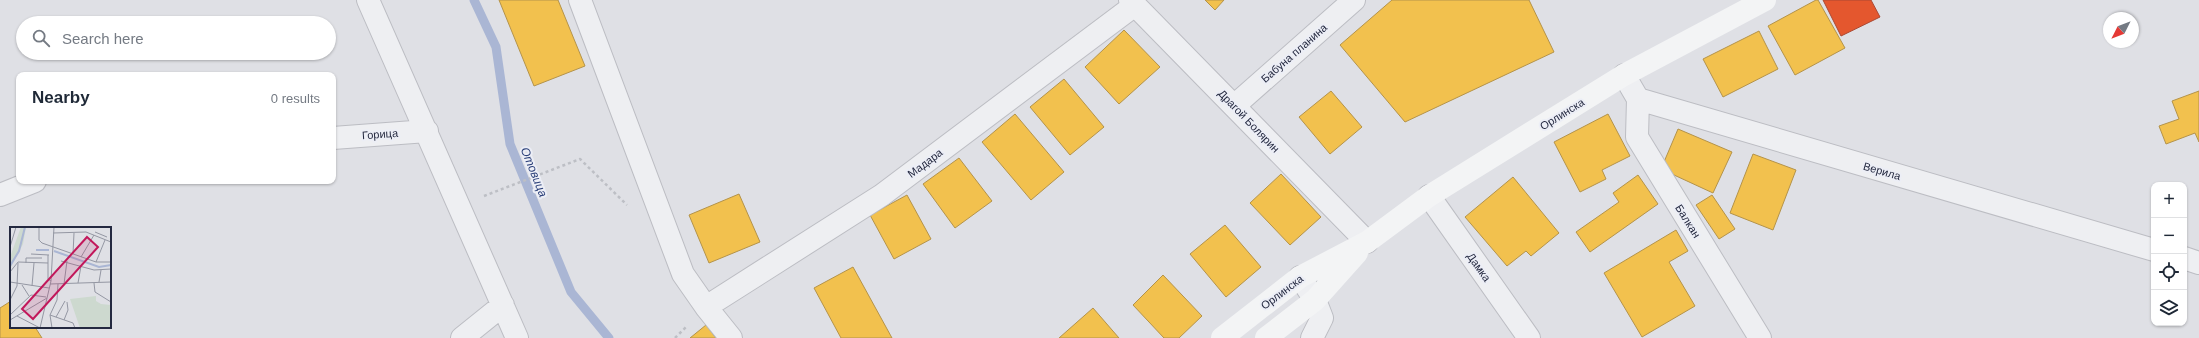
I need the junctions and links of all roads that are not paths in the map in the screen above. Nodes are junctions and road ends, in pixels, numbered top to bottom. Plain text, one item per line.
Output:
1 (368, 0) edge
2 (1354, 0) edge
3 (1765, 0) edge
4 (586, 2) edge
5 (1132, 2) edge
6 (1624, 75) junction
7 (1638, 99) junction
8 (1234, 106) junction
9 (427, 131) junction
10 (336, 138) edge
11 (28, 184) edge
12 (0, 195) edge
13 (1429, 196) junction
14 (1367, 242) junction
15 (2151, 249) edge
16 (2187, 259) edge
17 (2199, 263) edge
18 (1300, 277) junction
19 (1315, 300) junction
20 (503, 305) junction
21 (706, 307) junction
22 (462, 338) edge
23 (517, 338) edge
24 (731, 338) edge
25 (1222, 338) edge
26 (1266, 338) edge
27 (1312, 338) edge
28 (1529, 338) edge
29 (1760, 338) edge

1 - 9 street
2 - 8 street, Бабуна планина
3 - 6 street, Орлинска
4 - 21 street
5 - 8 street, Драгой Болярин
5 - 21 street, Мадара
6 - 7 street
6 - 13 street, Орлинска
7 - 15 street, Верила
7 - 29 street, Балкан
8 - 14 street, Драгой Болярин
9 - 10 street, Горица
9 - 20 street
11 - 12 street
13 - 14 street, Орлинска
13 - 28 street, Дамка
14 - 18 street, Орлинска
14 - 19 street, Орлинска
16 - 17 street
18 - 19 street
18 - 25 street, Орлинска
19 - 26 street, Орлинска
19 - 27 street
20 - 22 street
20 - 23 street
21 - 24 street

